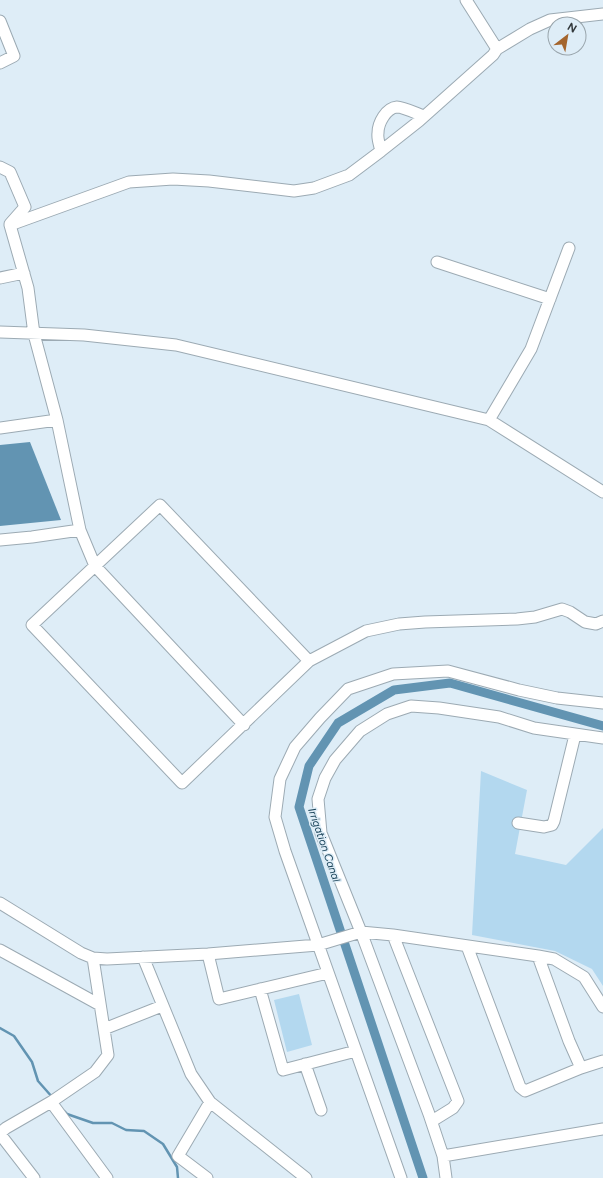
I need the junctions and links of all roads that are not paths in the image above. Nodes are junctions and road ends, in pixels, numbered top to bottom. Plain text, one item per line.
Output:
1 (466, 0) edge
2 (603, 14) edge
3 (0, 21) edge
4 (497, 49) junction
5 (0, 63) edge
6 (424, 116) junction
7 (381, 151) junction
8 (0, 167) edge
9 (10, 225) junction
10 (569, 248) dead end
11 (437, 262) dead end
12 (24, 273) junction
13 (0, 278) edge
14 (550, 299) junction
15 (0, 332) edge
16 (34, 334) junction
17 (57, 420) junction
18 (489, 420) junction
19 (0, 428) edge
20 (603, 492) edge
21 (80, 530) junction
22 (0, 540) edge
23 (95, 566) junction
24 (603, 621) edge
25 (309, 661) junction
26 (603, 703) edge
27 (244, 725) junction
28 (575, 735) junction
29 (603, 738) edge
30 (518, 823) dead end
31 (0, 902) edge
32 (361, 932) junction
33 (393, 935) junction
34 (318, 945) junction
35 (467, 946) junction
36 (0, 950) edge
37 (208, 954) junction
38 (538, 956) junction
39 (143, 957) junction
40 (93, 958) junction
41 (328, 974) junction
42 (260, 989) junction
43 (100, 1005) junction
44 (162, 1006) junction
45 (603, 1007) edge
46 (104, 1029) junction
47 (356, 1051) junction
48 (603, 1061) edge
49 (305, 1064) junction
50 (581, 1068) junction
51 (55, 1100) junction
52 (210, 1102) junction
53 (321, 1110) dead end
54 (432, 1121) junction
55 (603, 1128) edge
56 (0, 1134) edge
57 (443, 1156) junction
58 (34, 1178) edge
59 (107, 1178) edge
60 (208, 1178) edge
61 (306, 1178) edge
62 (401, 1178) edge
63 (446, 1178) edge

1 - 4 street
2 - 4 street
3 - 5 street
4 - 6 street
6 - 7 street
6 - 7 street
7 - 9 street
8 - 9 street
9 - 12 street
10 - 14 street
11 - 14 street
12 - 13 street
12 - 16 street
14 - 18 street
15 - 16 street
16 - 17 street
16 - 18 street
17 - 19 street
17 - 21 street
18 - 20 street
21 - 22 street
21 - 23 street
23 - 25 street
23 - 27 street
23 - 27 street
24 - 25 street
25 - 27 street
26 - 34 street
28 - 29 street
28 - 30 street
28 - 32 street
31 - 40 street
32 - 33 street
32 - 34 street
32 - 54 street
33 - 35 street
33 - 54 street
34 - 37 street
34 - 41 street
35 - 38 street
35 - 50 street
36 - 43 street
37 - 39 street
37 - 42 street
38 - 45 street
38 - 50 street
39 - 40 street
39 - 44 street
40 - 43 street
41 - 42 street
41 - 47 street
42 - 49 street
43 - 46 street
44 - 46 street
44 - 52 street
46 - 51 street
47 - 49 street
47 - 62 street
48 - 50 street
49 - 53 street
51 - 56 street
51 - 59 street
52 - 60 street
52 - 61 street
54 - 57 street
55 - 57 street
56 - 58 street
57 - 63 street

